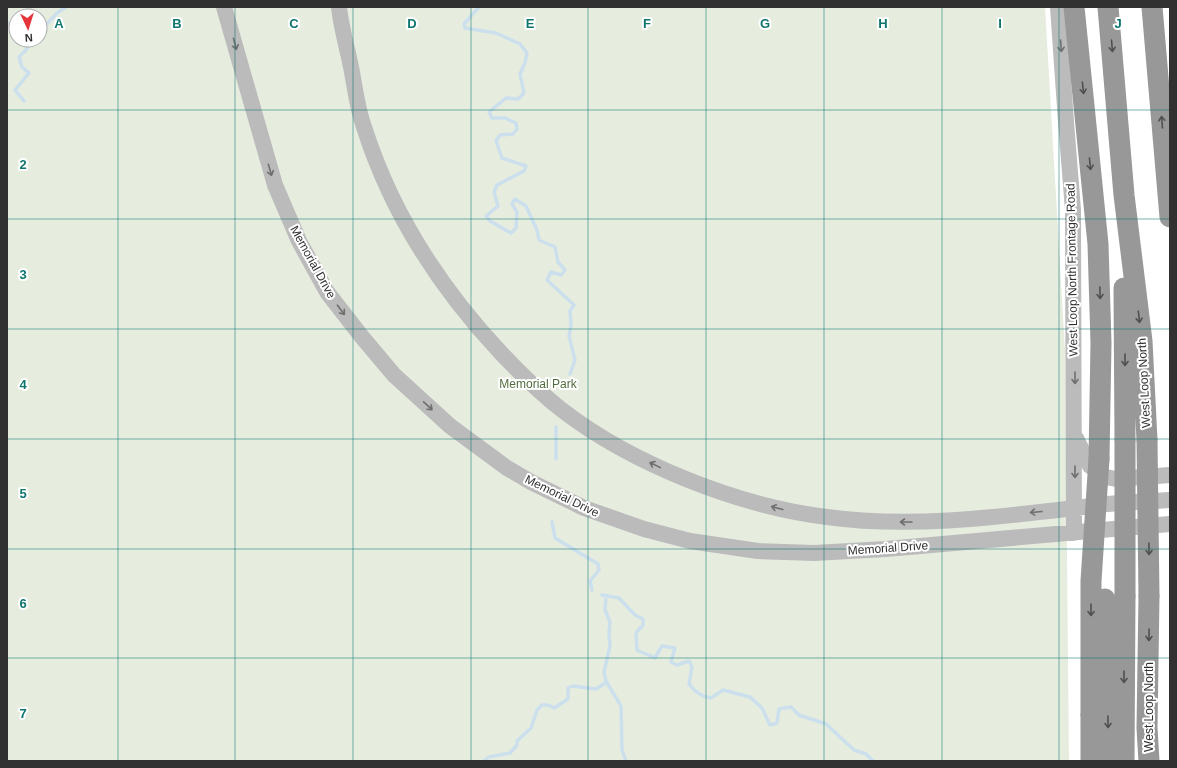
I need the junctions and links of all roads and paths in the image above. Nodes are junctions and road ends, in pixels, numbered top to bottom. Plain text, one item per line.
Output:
1 (224, 7) edge
2 (339, 7) edge
3 (1058, 7) edge
4 (1074, 7) edge
5 (1108, 7) edge
6 (1152, 7) edge
7 (1162, 7) edge
8 (1157, 64) junction
9 (1124, 195) junction
10 (1170, 217) edge
11 (1075, 435) junction
12 (1099, 451) junction
13 (1170, 475) edge
14 (1170, 500) edge
15 (1075, 509) junction
16 (1170, 524) edge
17 (1074, 533) junction
18 (1115, 598) junction
19 (1091, 761) edge
20 (1110, 761) edge
21 (1124, 761) edge
22 (1149, 761) edge

1 -> 17 main road, Memorial Drive
15 -> 2 main road, Memorial Drive
3 -> 11 main road, West Loop North Frontage Road
4 -> 12 highway
5 -> 9 highway, West Loop North
6 - 8 highway
7 - 8 highway
10 -> 8 highway
9 -> 18 highway, bridge
9 -> 22 highway, West Loop North, bridge
11 - 13 main road
11 -> 15 main road, West Loop North Frontage Road
12 - 18 highway, bridge
12 -> 19 highway, bridge
14 - 15 main road, Memorial Drive
15 - 17 main road, West Loop North Frontage Road
16 - 17 main road, Memorial Drive
18 -> 20 highway
18 -> 21 highway

